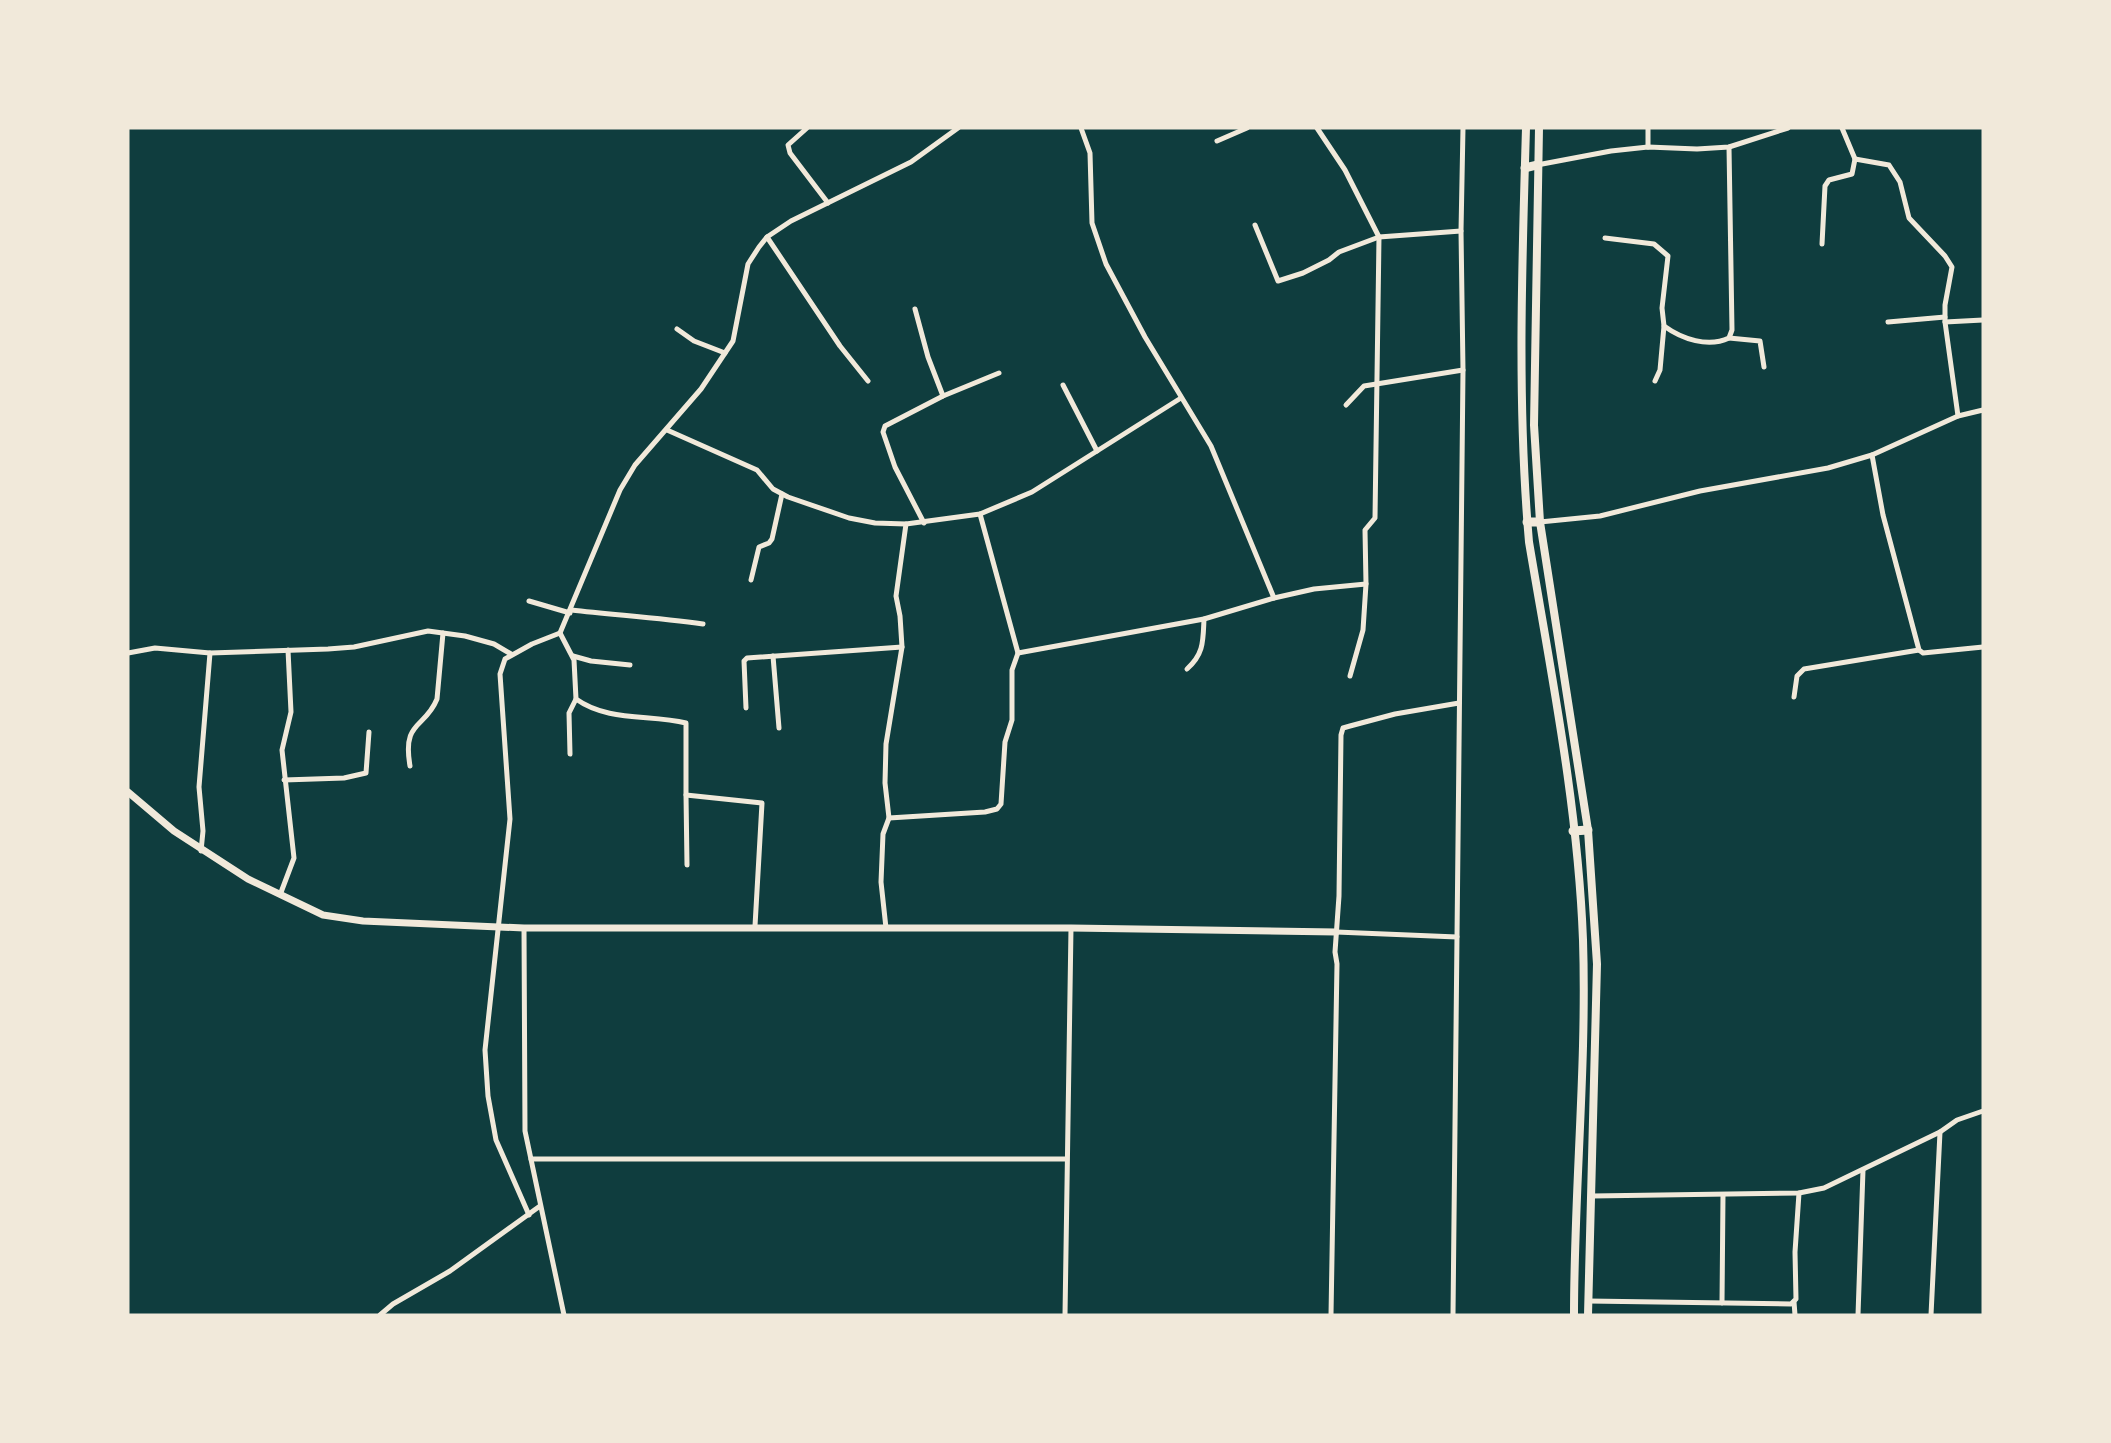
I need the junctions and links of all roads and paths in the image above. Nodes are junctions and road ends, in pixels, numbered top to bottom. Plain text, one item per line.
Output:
1 (807, 128) edge
2 (958, 128) edge
3 (1081, 128) edge
4 (1247, 128) edge
5 (1317, 128) edge
6 (1463, 128) edge
7 (1526, 128) edge
8 (1539, 128) edge
9 (1648, 128) edge
10 (1788, 128) edge
11 (1842, 128) edge
12 (1217, 141) dead end
13 (1648, 147) junction
14 (1729, 147) junction
15 (1855, 159) junction
16 (1537, 165) junction
17 (1525, 168) junction
18 (828, 202) junction
19 (1255, 225) dead end
20 (1461, 231) junction
21 (767, 237) junction
22 (1380, 237) junction
23 (1605, 238) dead end
24 (1822, 244) dead end
25 (915, 309) dead end
26 (1945, 320) junction
27 (1983, 320) edge
28 (1888, 322) dead end
29 (1664, 326) junction
30 (677, 329) dead end
31 (1729, 338) junction
32 (725, 353) junction
33 (1764, 367) dead end
34 (1463, 370) junction
35 (999, 373) dead end
36 (868, 381) dead end
37 (1655, 381) dead end
38 (1378, 383) junction
39 (1063, 385) dead end
40 (943, 396) junction
41 (1181, 398) junction
42 (1346, 405) dead end
43 (1983, 410) edge
44 (1958, 416) junction
45 (667, 430) junction
46 (1097, 451) junction
47 (1872, 455) junction
48 (782, 494) junction
49 (980, 514) junction
50 (1527, 522) junction
51 (1540, 522) junction
52 (924, 523) junction
53 (906, 524) junction
54 (751, 580) dead end
55 (1366, 583) junction
56 (1274, 598) junction
57 (529, 601) dead end
58 (570, 612) junction
59 (1204, 619) junction
60 (703, 624) dead end
61 (443, 633) junction
62 (560, 633) junction
63 (902, 647) junction
64 (1983, 647) edge
65 (288, 650) junction
66 (1919, 650) junction
67 (128, 653) edge
68 (210, 653) junction
69 (1018, 653) junction
70 (511, 654) junction
71 (573, 656) junction
72 (773, 656) junction
73 (630, 665) dead end
74 (1187, 669) dead end
75 (1350, 676) dead end
76 (1794, 697) dead end
77 (576, 699) junction
78 (1460, 703) junction
79 (746, 708) dead end
80 (779, 728) dead end
81 (369, 732) dead end
82 (570, 754) dead end
83 (410, 766) dead end
84 (284, 780) junction
85 (128, 792) edge
86 (686, 796) junction
87 (889, 818) junction
88 (1588, 830) junction
89 (1573, 831) junction
90 (201, 851) junction
91 (687, 865) dead end
92 (280, 895) junction
93 (497, 926) junction
94 (755, 926) junction
95 (524, 928) junction
96 (886, 928) junction
97 (1071, 928) junction
98 (1336, 932) junction
99 (1457, 937) junction
100 (1983, 1111) edge
101 (1940, 1132) junction
102 (531, 1159) junction
103 (1066, 1160) junction
104 (1863, 1170) junction
105 (1799, 1193) junction
106 (1723, 1195) junction
107 (1592, 1196) junction
108 (540, 1206) junction
109 (528, 1215) junction
110 (1588, 1301) junction
111 (1794, 1301) junction
112 (1722, 1303) junction
113 (380, 1315) edge
114 (564, 1315) edge
115 (1065, 1315) edge
116 (1331, 1315) edge
117 (1453, 1315) edge
118 (1573, 1315) edge
119 (1588, 1315) edge
120 (1795, 1315) edge
121 (1858, 1315) edge
122 (1931, 1315) edge

1 - 18 street
2 - 18 street
3 - 41 street
4 - 12 street
5 - 22 street
6 - 20 street
7 - 17 main road
8 - 16 main road
9 - 13 street
10 - 14 street
11 - 15 street
13 - 14 street
13 - 16 street
14 - 31 street
15 - 24 street
15 - 26 street
16 - 17 main road
16 - 51 main road
17 - 50 main road
18 - 21 street
19 - 22 street
20 - 22 street
20 - 34 street
21 - 32 street
21 - 36 street
22 - 38 street
23 - 29 street
25 - 40 street
26 - 27 street
26 - 28 street
26 - 44 street
29 - 31 street
29 - 37 street
30 - 32 street
31 - 33 street
32 - 45 street
34 - 38 street
34 - 78 street
35 - 40 street
38 - 42 street
38 - 55 street
39 - 46 street
40 - 52 street
41 - 46 street
41 - 56 street
43 - 44 street
44 - 47 street
45 - 48 street
45 - 58 street
46 - 49 street
47 - 51 street
47 - 66 street
48 - 53 street
48 - 54 street
49 - 52 street
49 - 69 street
50 - 51 main road
50 - 89 main road
51 - 88 main road
52 - 53 street
53 - 63 street
55 - 56 street
55 - 75 street
56 - 59 street
57 - 58 street
58 - 60 street
58 - 62 street
59 - 69 street
59 - 74 street
61 - 65 street
61 - 70 street
61 - 83 street
62 - 70 street
62 - 71 street
63 - 72 street
63 - 87 street
64 - 66 street
65 - 68 street
65 - 84 street
66 - 76 street
67 - 68 street
68 - 90 street
69 - 87 street
70 - 93 street
71 - 73 street
71 - 77 street
72 - 79 street
72 - 80 street
77 - 82 street
77 - 86 street
78 - 98 street
78 - 99 street
81 - 84 street
84 - 92 street
85 - 90 street
86 - 91 street
86 - 94 street
87 - 96 street
88 - 89 main road
88 - 107 main road
89 - 118 main road
90 - 92 street
92 - 93 street
93 - 95 street
93 - 109 street
94 - 95 street
94 - 96 street
95 - 102 street
96 - 97 street
97 - 98 street
97 - 103 street
98 - 99 street
98 - 116 street
99 - 117 street
100 - 101 street
101 - 104 street
101 - 122 street
102 - 103 street
102 - 108 street
103 - 115 street
104 - 105 street
104 - 121 street
105 - 106 street
105 - 111 street
106 - 107 street
106 - 112 street
107 - 110 main road
108 - 109 street
108 - 114 street
109 - 113 street
110 - 112 street
110 - 119 main road
111 - 112 street
111 - 120 street

